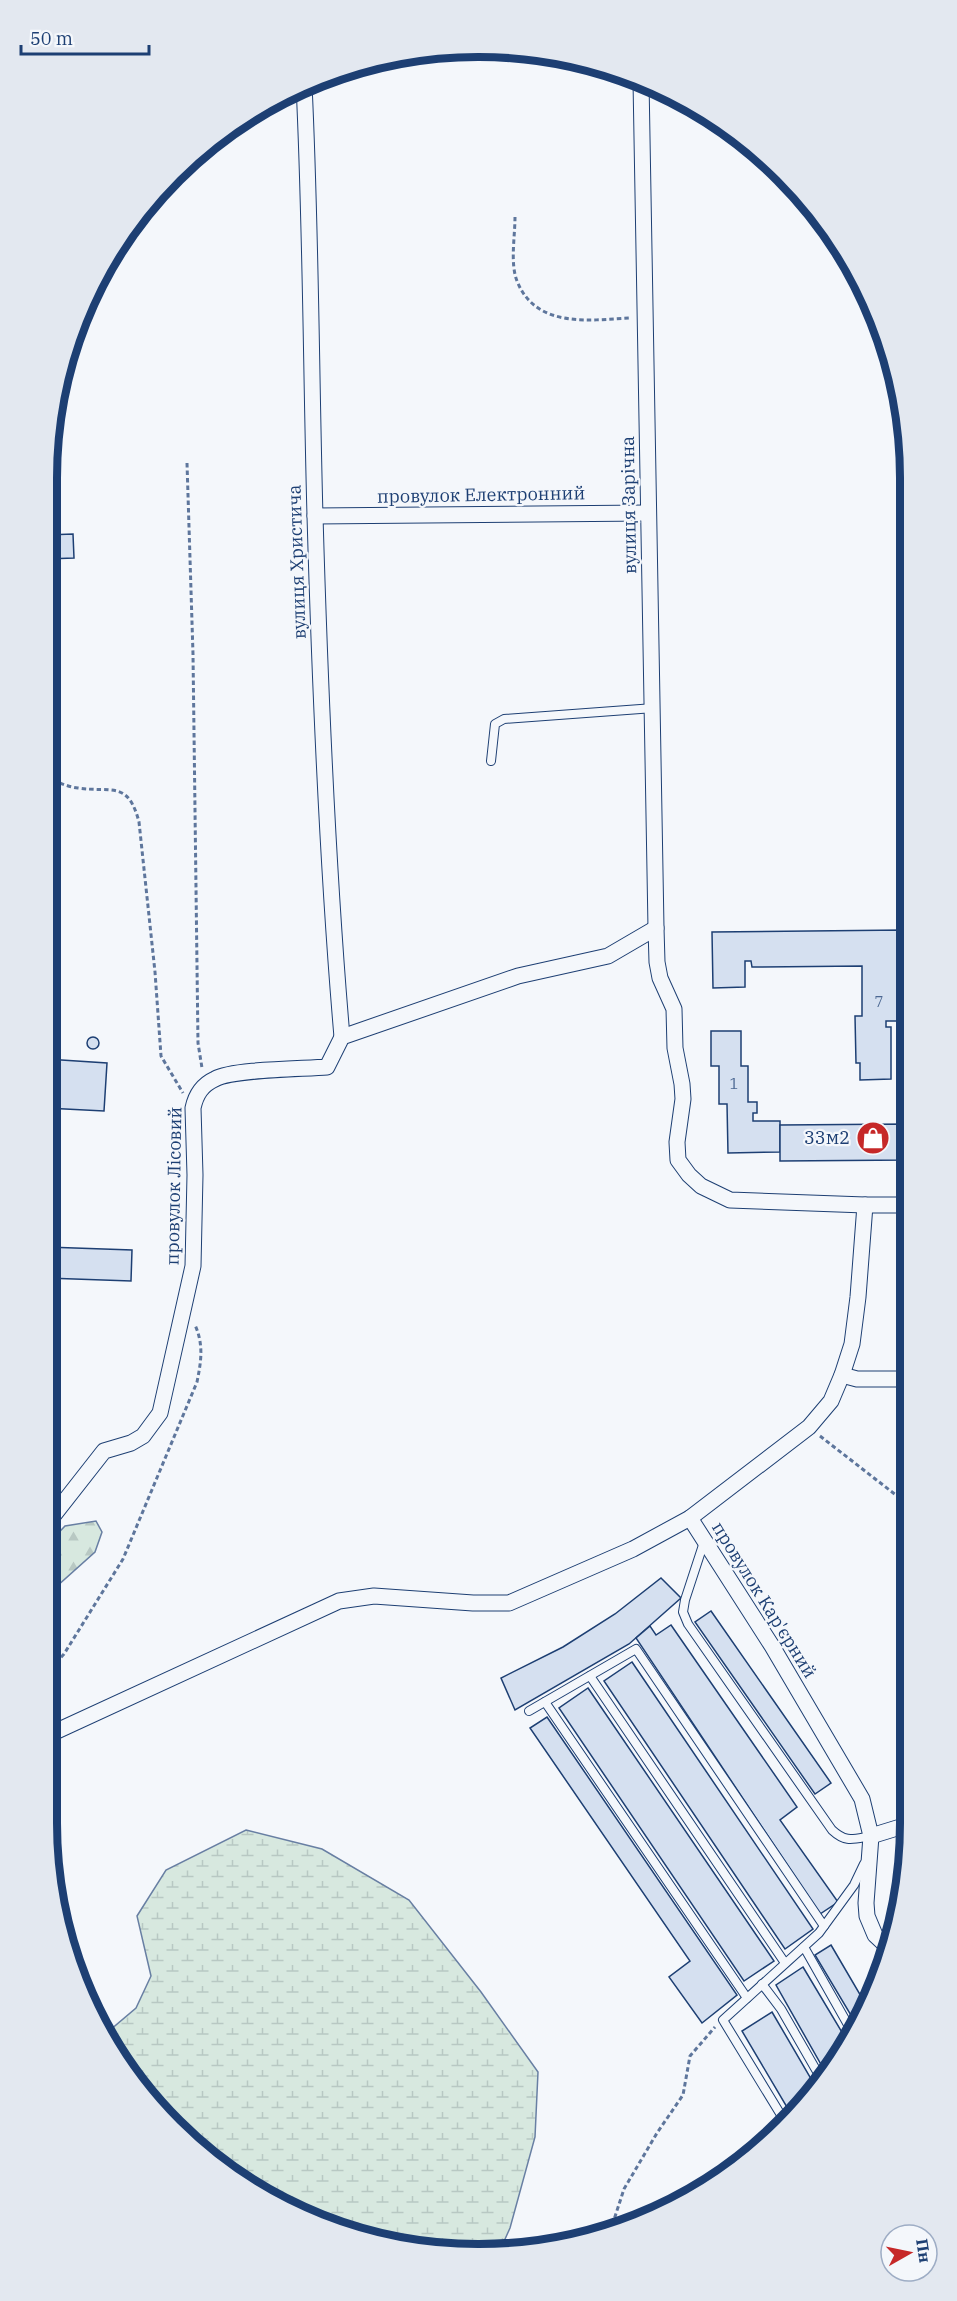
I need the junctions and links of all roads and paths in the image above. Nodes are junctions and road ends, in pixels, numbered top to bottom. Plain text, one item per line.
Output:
1 (641, 89) edge
2 (304, 95) edge
3 (515, 217) dead end
4 (644, 318) junction
5 (187, 463) dead end
6 (648, 513) junction
7 (315, 516) junction
8 (654, 708) junction
9 (491, 761) dead end
10 (57, 781) edge
11 (656, 928) junction
12 (342, 1036) junction
13 (205, 1085) junction
14 (194, 1108) junction
15 (900, 1204) edge
16 (865, 1205) junction
17 (185, 1302) junction
18 (842, 1375) junction
19 (900, 1379) edge
20 (809, 1427) junction
21 (900, 1498) edge
22 (57, 1511) edge
23 (690, 1518) junction
24 (705, 1541) junction
25 (57, 1662) edge
26 (590, 1676) junction
27 (545, 1702) junction
28 (529, 1711) dead end
29 (57, 1731) edge
30 (900, 1827) edge
31 (871, 1836) junction
32 (869, 1855) junction
33 (824, 1926) junction
34 (883, 1943) edge
35 (804, 1947) junction
36 (785, 1963) junction
37 (762, 1984) junction
38 (747, 1998) junction
39 (723, 2020) junction
40 (848, 2026) edge
41 (818, 2073) edge
42 (781, 2116) edge
43 (613, 2222) edge

1 - 4 street, вулиця Зарічна
2 - 7 street, вулиця Христича
3 - 4 path
4 - 6 street, вулиця Зарічна
5 - 13 path
6 - 7 street, провулок Електронний
6 - 8 street, вулиця Зарічна
7 - 12 street, вулиця Христича
8 - 9 lane
8 - 11 street, вулиця Зарічна
10 - 14 path
11 - 12 street
11 - 16 street, вулиця Зарічна
12 - 13 street
13 - 14 street, провулок Лісовий
14 - 17 street, провулок Лісовий
15 - 16 street, вулиця Зарічна
16 - 18 street, провулок Кар'єрний
17 - 22 street, провулок Лісовий
17 - 25 path
18 - 19 street
18 - 20 street, провулок Кар'єрний
20 - 21 path
20 - 23 street, провулок Кар'єрний
23 - 24 street, провулок Кар'єрний
23 - 29 street
24 - 31 street, провулок Кар'єрний
24 - 31 lane
26 - 27 lane
26 - 33 lane
26 - 36 lane
27 - 28 lane
27 - 38 lane
30 - 31 street
31 - 32 street, провулок Кар'єрний
32 - 33 lane
32 - 34 street, провулок Кар'єрний
33 - 35 lane
35 - 36 lane
35 - 40 lane
36 - 37 lane
37 - 38 lane
37 - 41 lane
38 - 39 lane
39 - 42 lane
39 - 43 path

